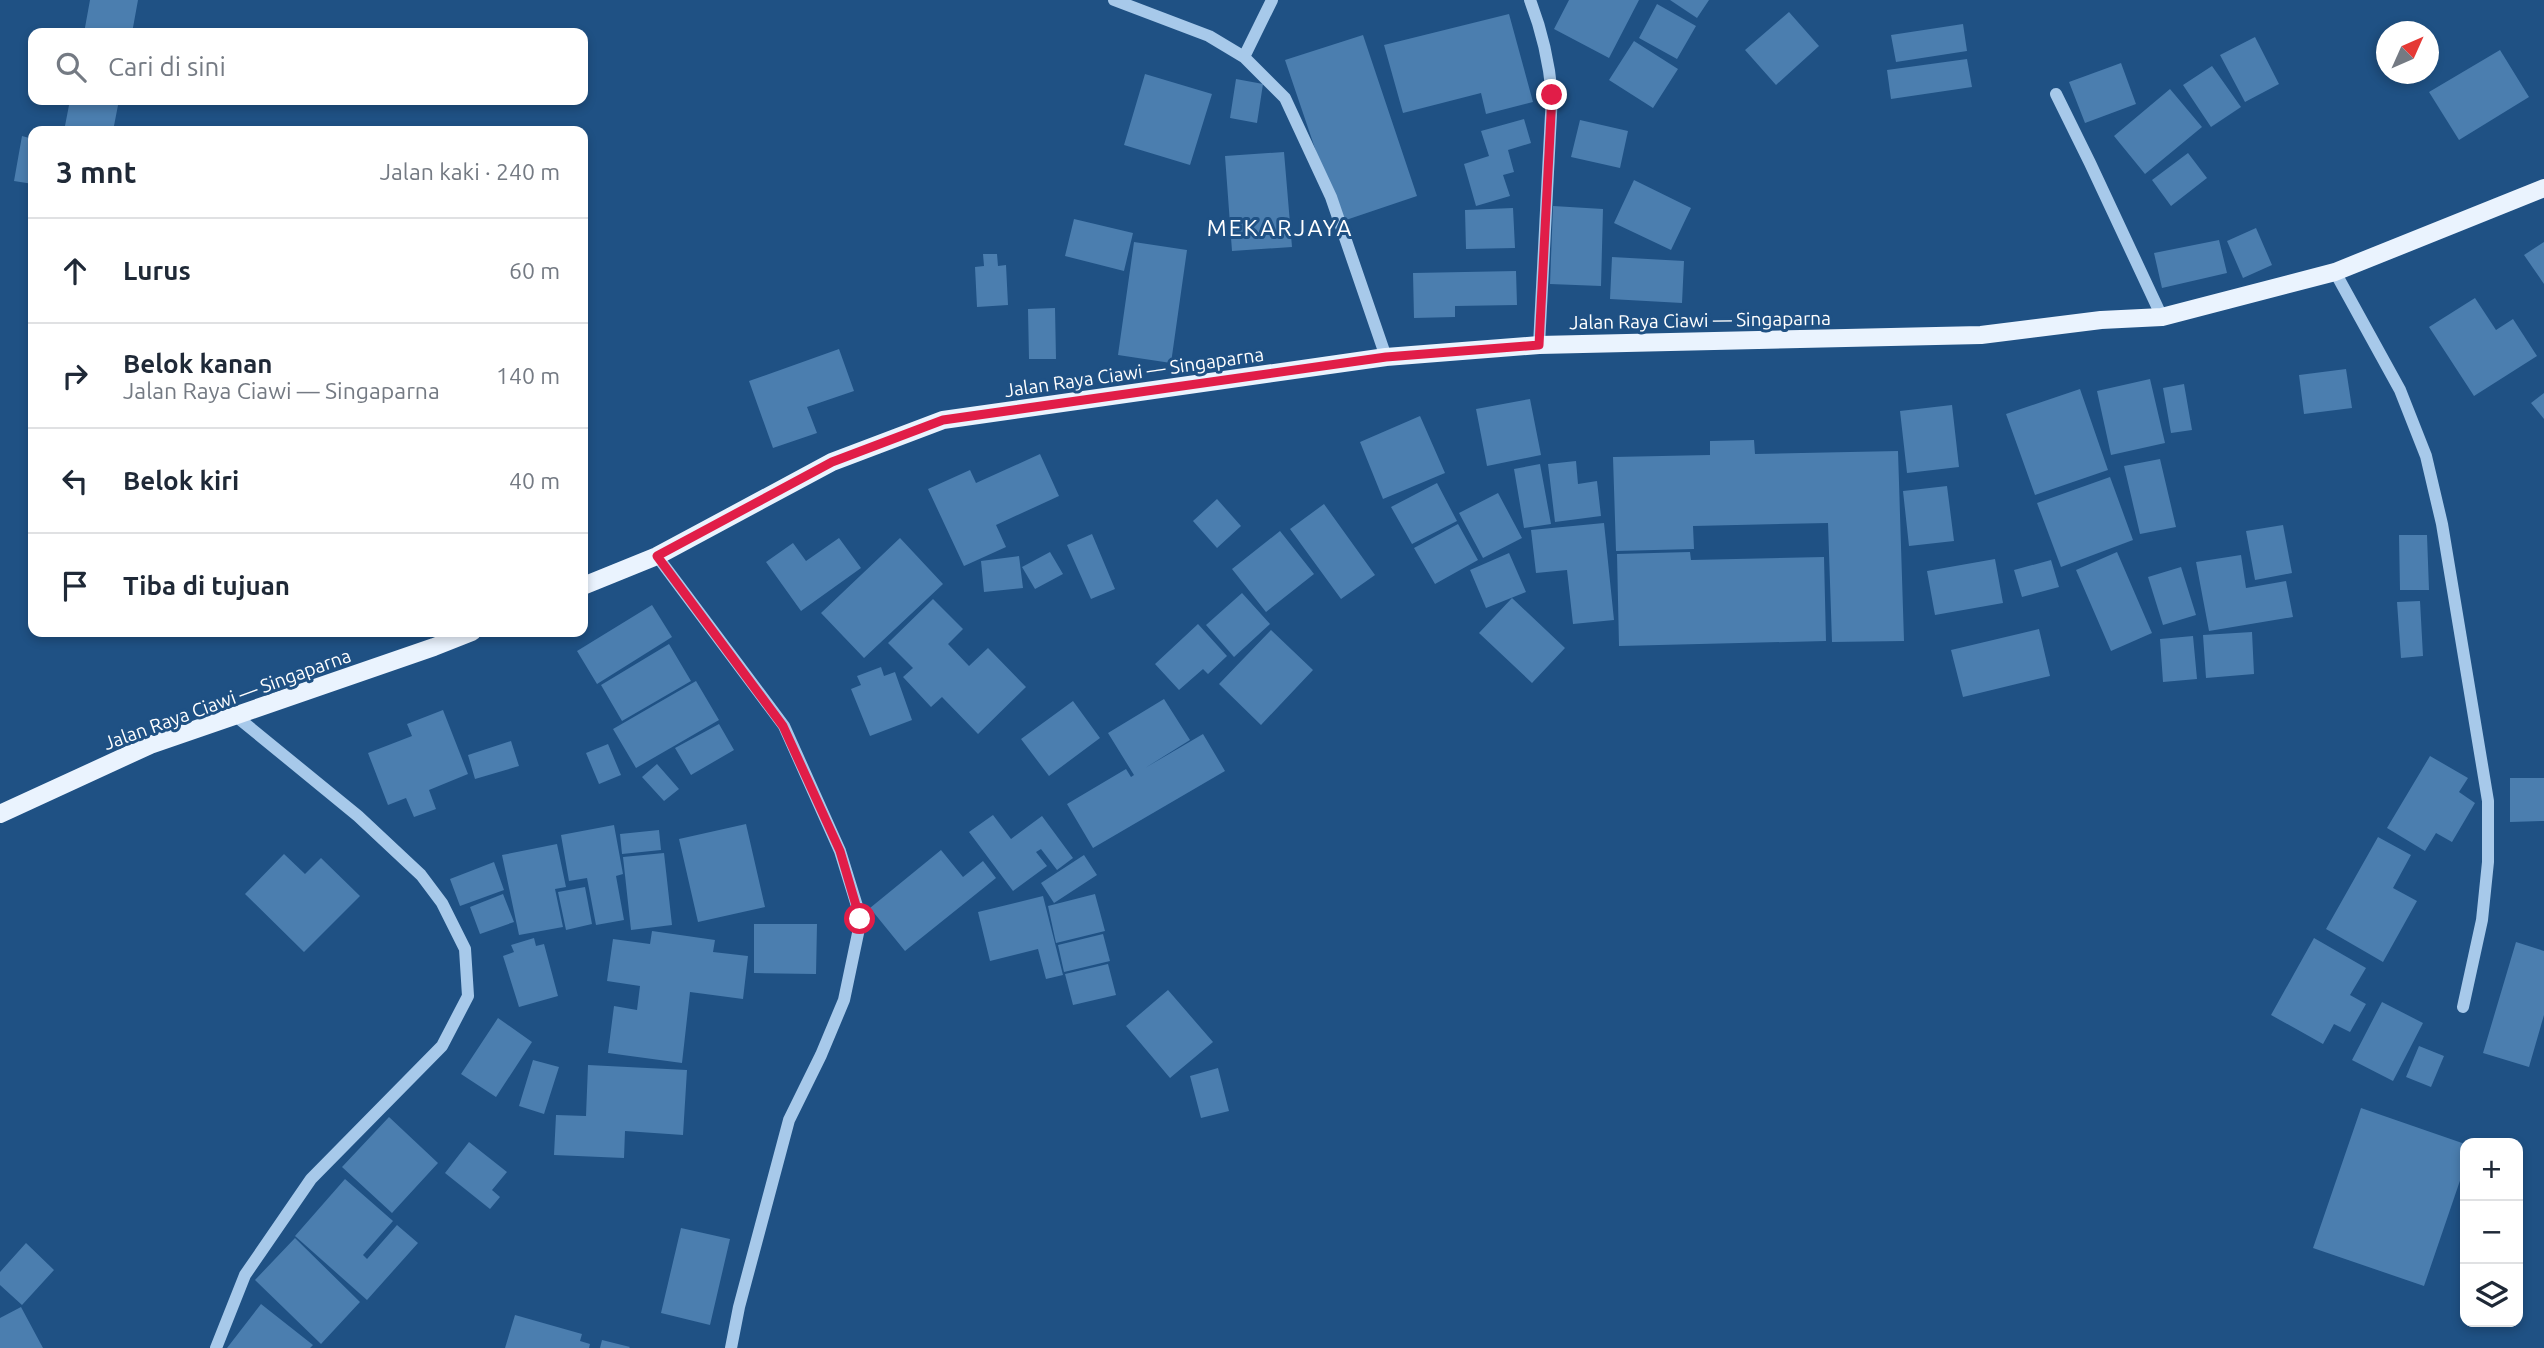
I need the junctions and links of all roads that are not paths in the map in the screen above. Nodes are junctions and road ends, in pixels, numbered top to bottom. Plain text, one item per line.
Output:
1 (1114, 0) edge
2 (1272, 0) edge
3 (1530, 0) edge
4 (1244, 57) junction
5 (2056, 94) dead end
6 (2544, 188) edge
7 (2335, 272) junction
8 (2162, 317) junction
9 (1539, 345) junction
10 (1386, 357) junction
11 (657, 556) junction
12 (588, 584) edge
13 (458, 637) edge
14 (237, 716) junction
15 (0, 814) edge
16 (2463, 1007) dead end
17 (216, 1348) edge
18 (731, 1348) edge

1 - 4 street
2 - 4 street
3 - 9 street
4 - 10 street
5 - 8 street
6 - 7 main road, Jalan Raya Ciawi — Singaparna
7 - 8 main road, Jalan Raya Ciawi — Singaparna
7 - 16 street
8 - 9 main road, Jalan Raya Ciawi — Singaparna
9 - 10 main road, Jalan Raya Ciawi — Singaparna
10 - 11 main road, Jalan Raya Ciawi — Singaparna
11 - 12 main road, Jalan Raya Ciawi — Singaparna
11 - 18 street
13 - 14 main road, Jalan Raya Ciawi — Singaparna
14 - 15 main road, Jalan Raya Ciawi — Singaparna
14 - 17 street

